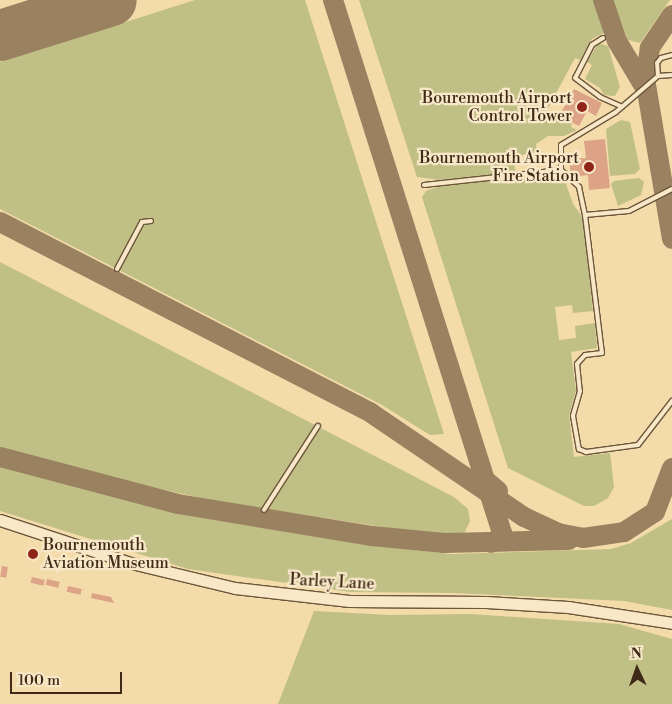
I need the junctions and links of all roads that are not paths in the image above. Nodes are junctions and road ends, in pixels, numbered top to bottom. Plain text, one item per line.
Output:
1 (603, 38) dead end
2 (672, 55) edge
3 (672, 75) edge
4 (658, 76) junction
5 (622, 107) junction
6 (561, 170) junction
7 (424, 185) dead end
8 (672, 189) edge
9 (585, 215) junction
10 (150, 221) dead end
11 (117, 269) dead end
12 (672, 401) edge
13 (318, 426) dead end
14 (264, 510) dead end
15 (0, 520) edge
16 (672, 623) edge

1 - 5 lane
2 - 4 lane
3 - 4 lane
4 - 5 lane
5 - 6 lane
6 - 7 lane
6 - 9 lane
8 - 9 lane
9 - 12 lane
10 - 11 lane
13 - 14 lane
15 - 16 main road, Parley Lane

